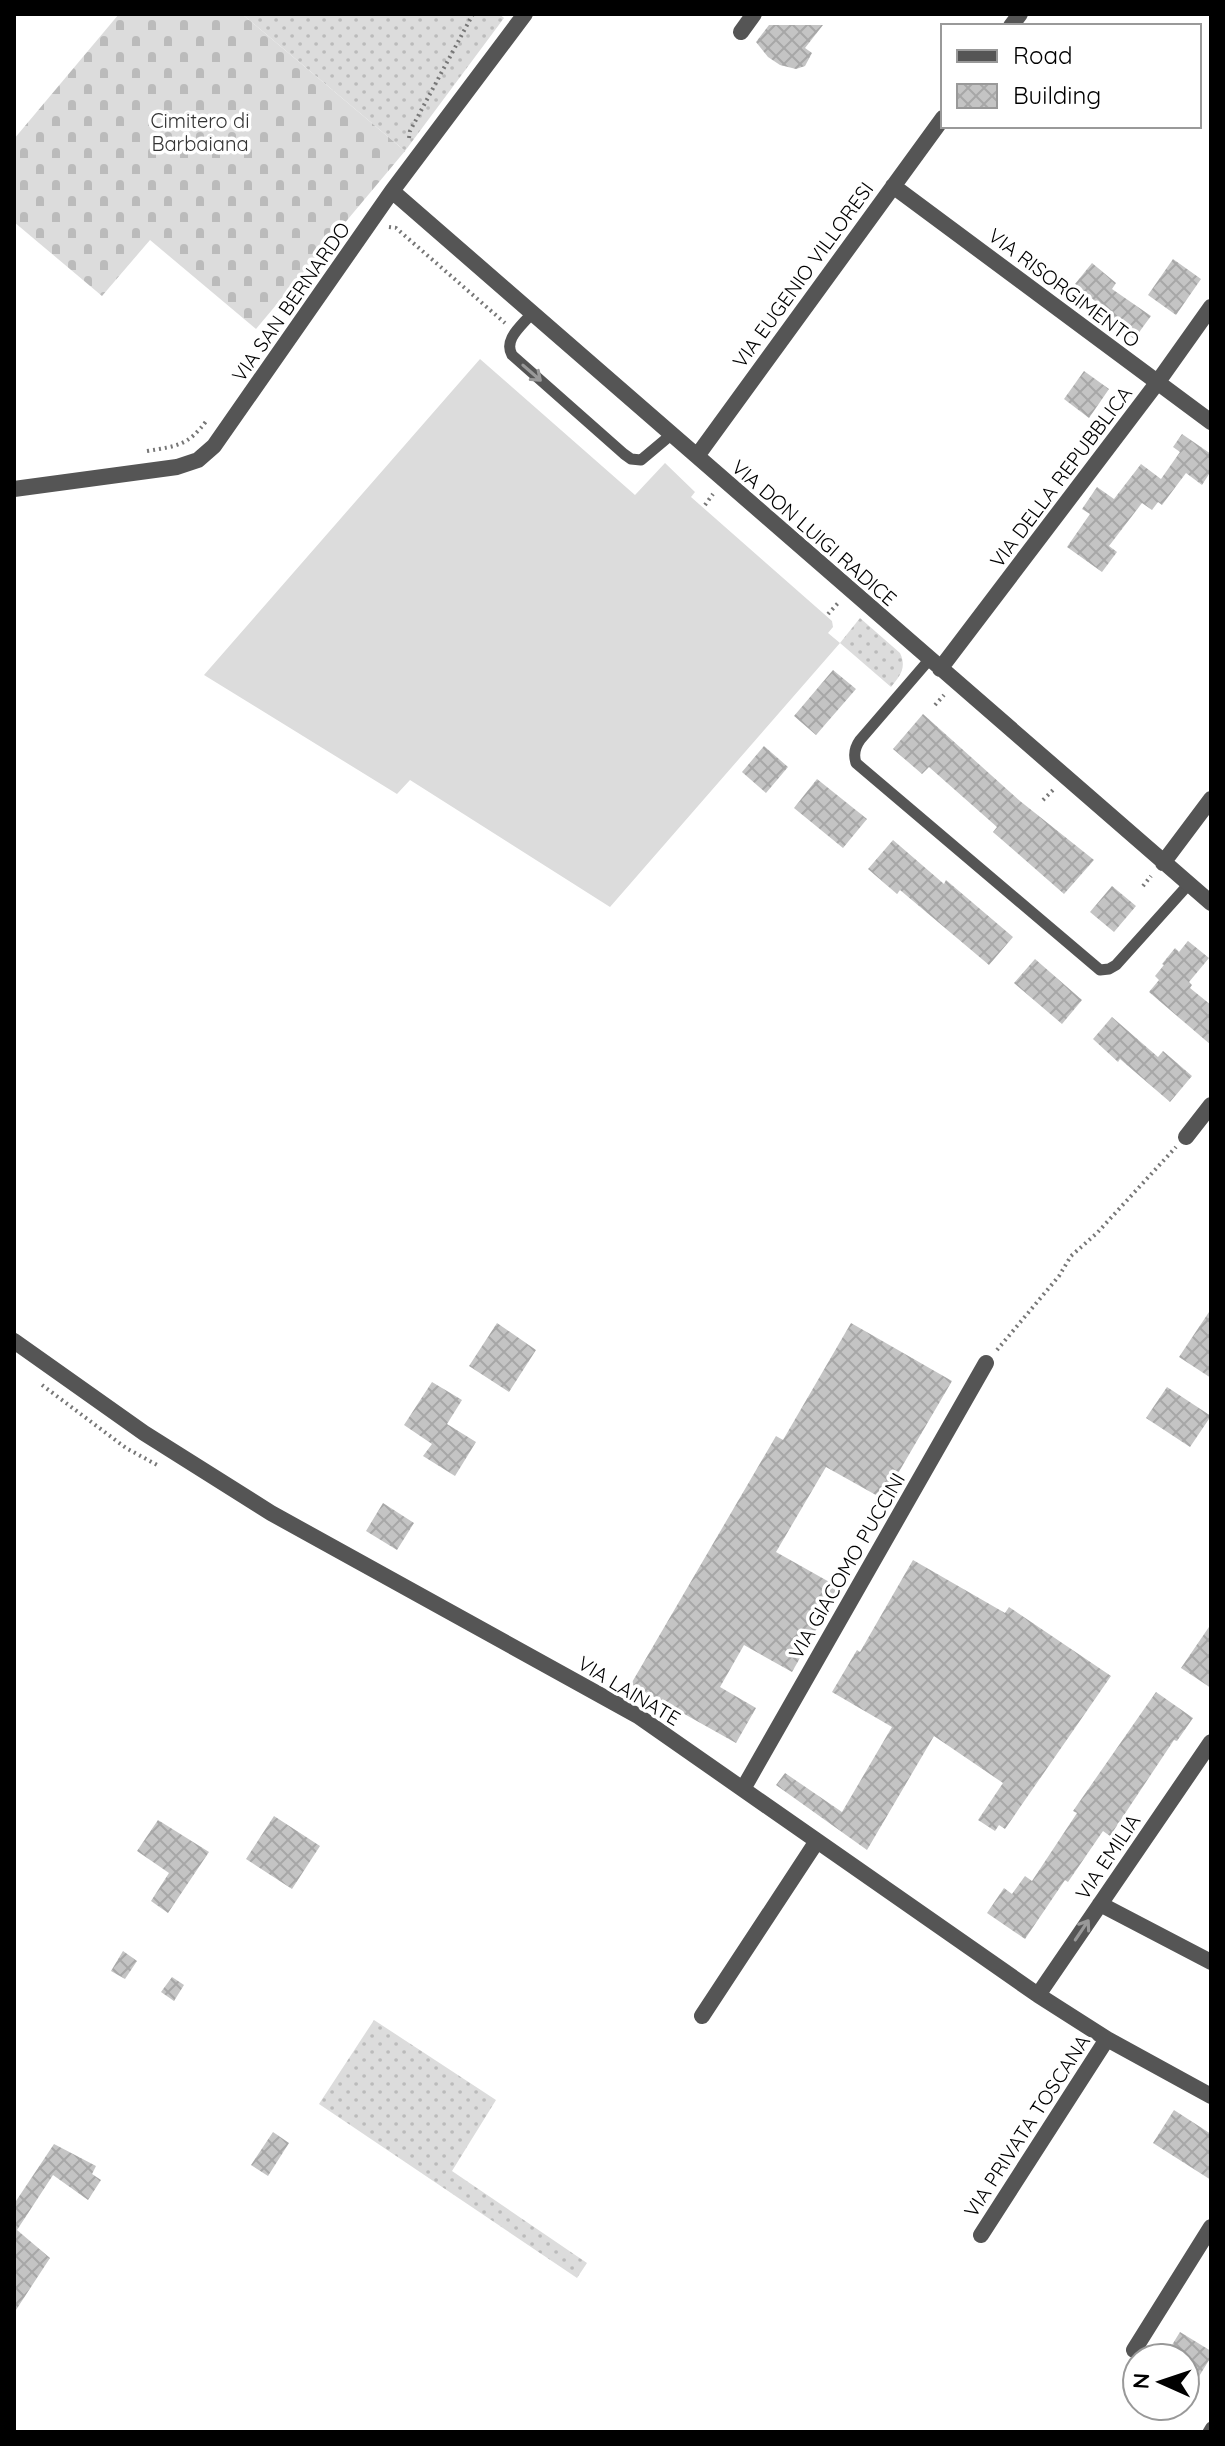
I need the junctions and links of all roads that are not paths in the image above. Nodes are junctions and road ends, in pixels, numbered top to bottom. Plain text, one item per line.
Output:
1 (525, 14) edge
2 (754, 14) edge
3 (741, 32) dead end
4 (941, 121) edge
5 (893, 186) junction
6 (392, 191) junction
7 (1211, 307) edge
8 (532, 313) junction
9 (1157, 383) junction
10 (1211, 422) edge
11 (672, 434) junction
12 (697, 456) junction
13 (14, 489) edge
14 (935, 665) junction
15 (1211, 799) edge
16 (1163, 863) junction
17 (1188, 885) junction
18 (1211, 903) edge
19 (1211, 1105) edge
20 (1186, 1137) road end
21 (14, 1341) edge
22 (986, 1363) road end
23 (1211, 1742) edge
24 (743, 1789) junction
25 (817, 1841) junction
26 (1100, 1904) junction
27 (1211, 1962) edge
28 (1038, 1995) junction
29 (702, 2016) dead end
30 (1107, 2039) junction
31 (1211, 2096) edge
32 (1211, 2227) edge
33 (981, 2235) dead end
34 (1139, 2342) edge

1 - 6 street, VIA SAN BERNARDO
2 - 3 street
4 - 5 street, VIA EUGENIO VILLORESI
5 - 9 street, VIA RISORGIMENTO
5 - 12 street, VIA EUGENIO VILLORESI
6 - 8 street, VIA DON LUIGI RADICE
6 - 13 street, VIA SAN BERNARDO
7 - 9 street, VIA DELLA REPUBBLICA
8 - 11 street, VIA DON LUIGI RADICE
8 -> 11 lane
9 - 10 street, VIA RISORGIMENTO
9 - 14 street, VIA DELLA REPUBBLICA
11 - 12 street, VIA DON LUIGI RADICE
12 - 14 street, VIA DON LUIGI RADICE
14 - 16 street, VIA DON LUIGI RADICE
14 - 17 lane
15 - 16 street
16 - 17 street, VIA DON LUIGI RADICE
17 - 18 street, VIA DON LUIGI RADICE
19 - 20 street
21 - 24 street, VIA LAINATE
22 - 24 street, VIA GIACOMO PUCCINI
23 - 26 street, VIA EMILIA
24 - 25 street, VIA LAINATE
25 - 28 street, VIA LAINATE
25 - 29 street
26 - 27 street
28 -> 26 street, VIA EMILIA
28 - 30 street, VIA LAINATE
30 - 31 street, VIA LAINATE
30 - 33 street, VIA PRIVATA TOSCANA
32 - 34 street

